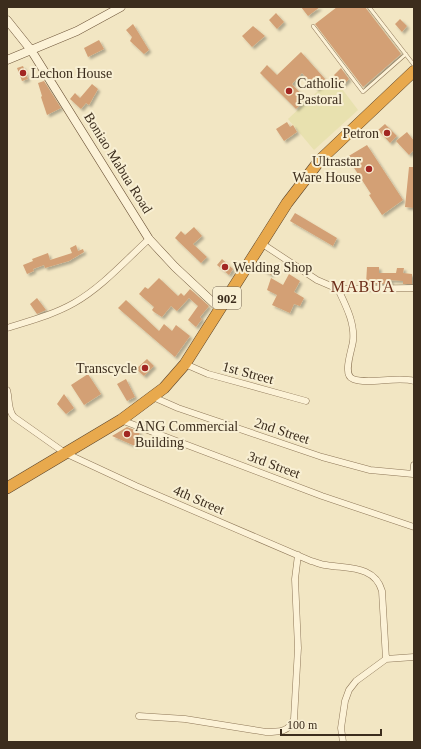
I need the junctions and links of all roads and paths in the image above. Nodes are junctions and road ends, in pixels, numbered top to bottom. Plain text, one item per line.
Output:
1 (121, 7) edge
2 (369, 7) edge
3 (7, 20) edge
4 (313, 26) dead end
5 (31, 50) junction
6 (406, 54) junction
7 (7, 60) edge
8 (414, 65) edge
9 (414, 71) edge
10 (149, 239) junction
11 (261, 243) junction
12 (414, 288) edge
13 (338, 289) junction
14 (220, 309) junction
15 (7, 328) edge
16 (185, 364) junction
17 (414, 380) edge
18 (7, 390) edge
19 (153, 397) junction
20 (306, 401) dead end
21 (121, 420) junction
22 (65, 453) junction
23 (414, 465) edge
24 (7, 488) edge
25 (414, 527) edge
26 (298, 555) junction
27 (414, 657) edge
28 (386, 660) junction
29 (139, 716) dead end
30 (344, 742) edge

1 - 5 street
2 - 6 lane
3 - 5 street, Boniao Mabua Road
4 - 6 lane
5 - 7 street
5 - 10 street, Boniao Mabua Road
6 - 8 lane
9 - 11 highway, 902
10 - 14 street, Boniao Mabua Road
10 - 15 street
11 - 13 street
11 - 14 highway, 902
12 - 13 street
13 - 17 street
14 - 16 highway, 902
16 - 19 highway, 902
16 - 20 street, 1st Street
18 - 22 street, 4th Street
19 - 21 highway, 902
19 - 23 street, 2nd Street
21 - 22 highway, 902
21 - 25 street, 3rd Street
22 - 24 highway, 902
22 - 26 street, 4th Street
26 - 28 street, 4th Street
26 - 29 street
27 - 28 street
28 - 30 street

